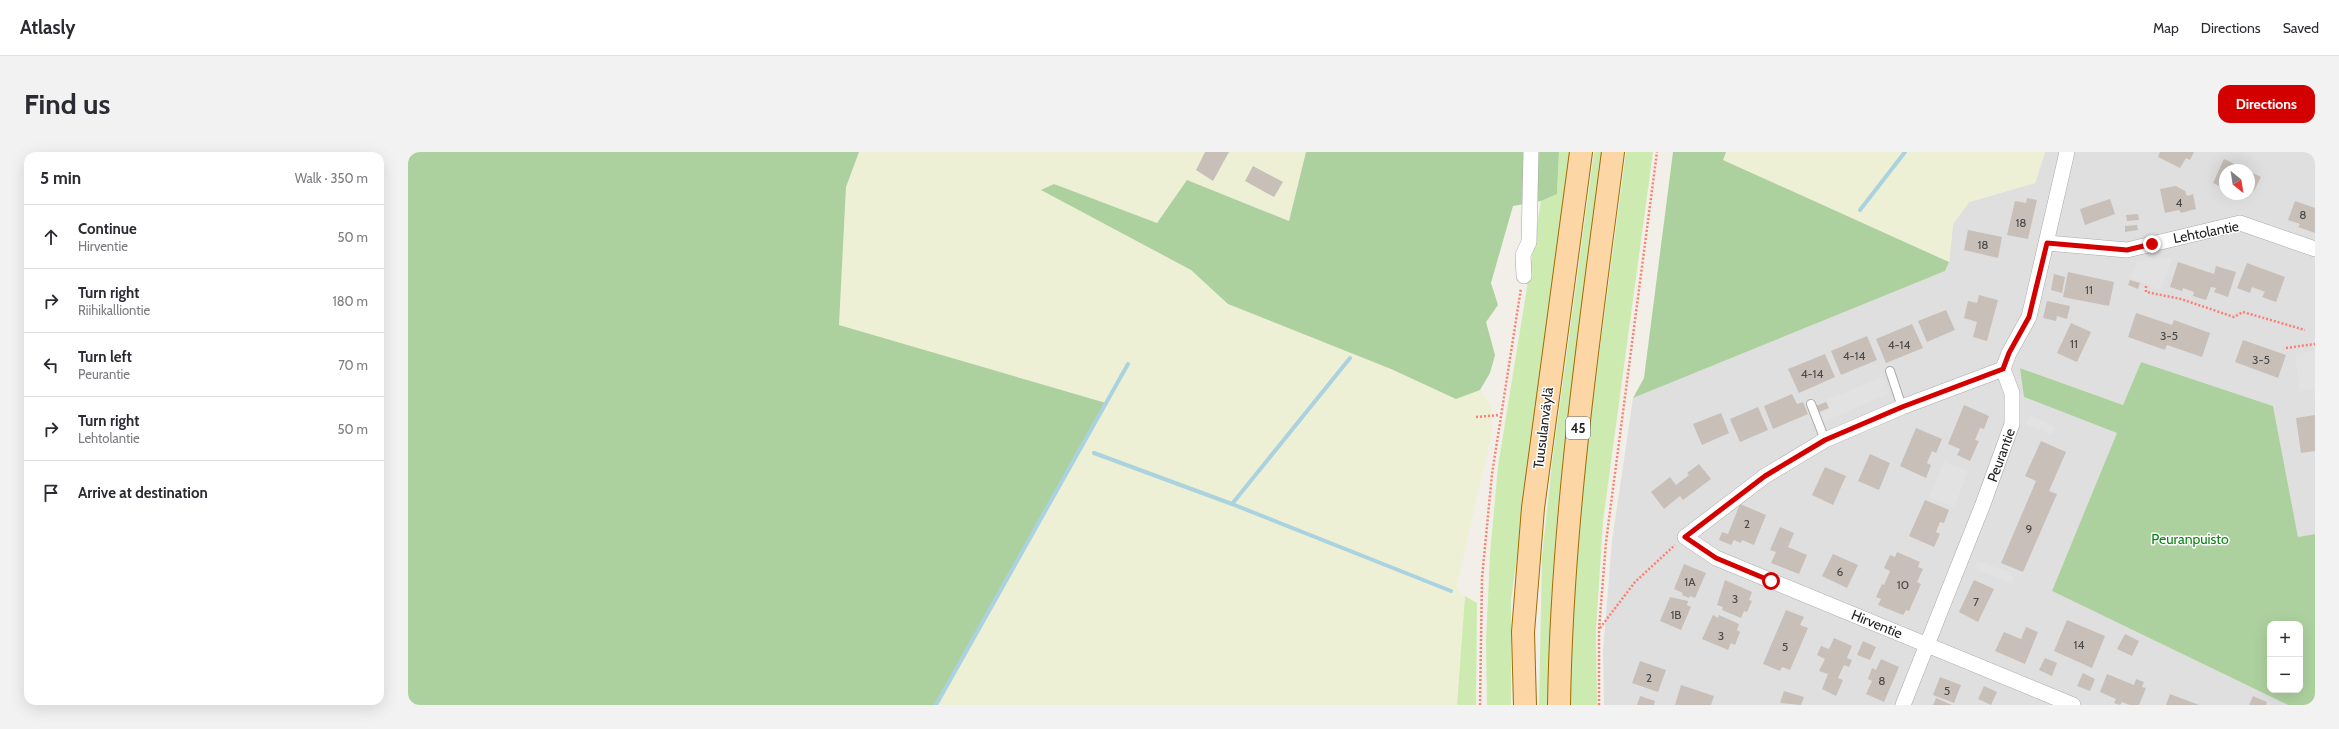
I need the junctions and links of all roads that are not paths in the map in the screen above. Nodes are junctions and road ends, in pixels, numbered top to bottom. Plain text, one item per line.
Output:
1 (1531, 152) edge
2 (1581, 152) edge
3 (1613, 152) edge
4 (2067, 152) edge
5 (2047, 243) junction
6 (2315, 249) edge
7 (1524, 276) road end
8 (2003, 369) junction
9 (1890, 371) dead end
10 (1811, 404) dead end
11 (1902, 407) junction
12 (1825, 440) junction
13 (1926, 644) junction
14 (1525, 705) edge
15 (1559, 705) edge
16 (1903, 705) edge
17 (2073, 705) edge

1 - 7 street
2 - 14 main road, Tuusulanväylä
3 - 15 main road, 45
4 - 5 street
5 - 6 street, Lehtolantie
5 - 8 street
8 - 11 street
8 - 13 street, Peurantie
9 - 11 lane
10 - 12 lane
11 - 12 street
12 - 13 street, Hirventie
13 - 16 street, Peurantie
13 - 17 street, Hirventie

